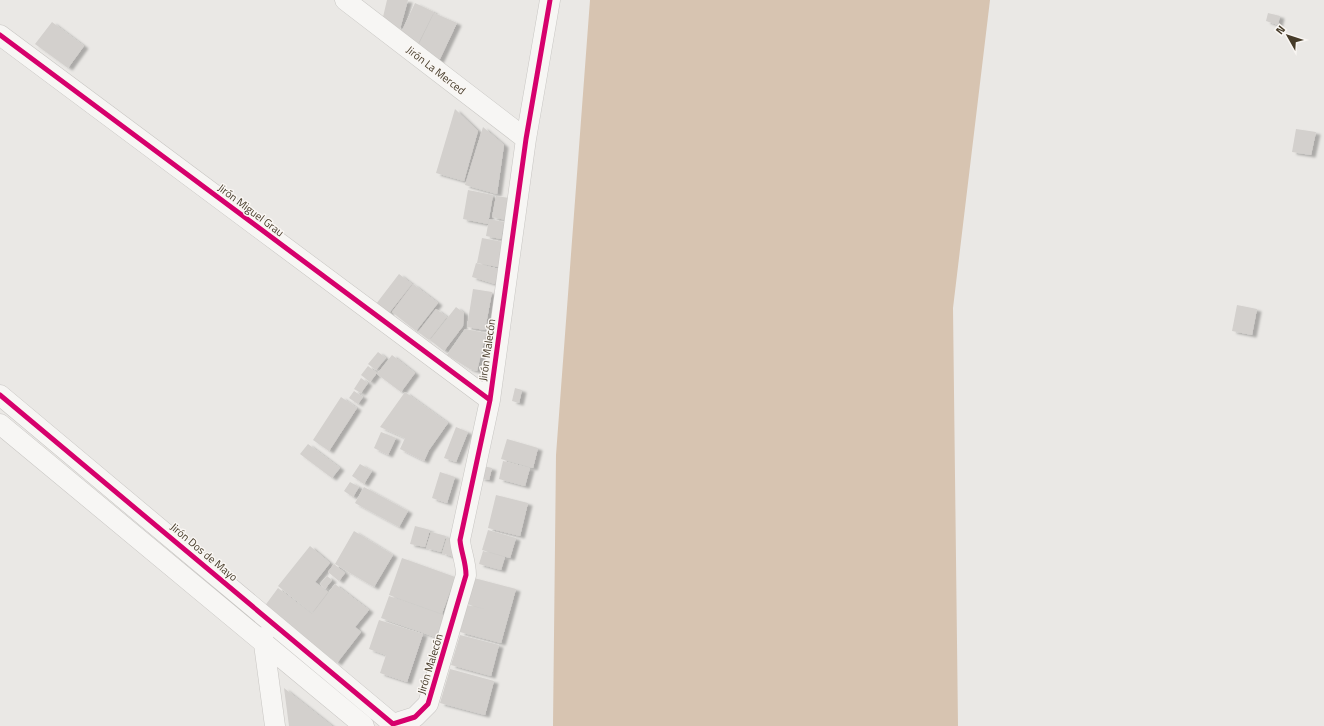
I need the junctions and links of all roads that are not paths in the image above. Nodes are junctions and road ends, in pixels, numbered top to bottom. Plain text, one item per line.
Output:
1 (345, 0) edge
2 (550, 0) edge
3 (0, 35) edge
4 (526, 139) junction
5 (0, 395) edge
6 (490, 400) junction
7 (0, 424) edge
8 (262, 615) junction
9 (264, 642) junction
10 (392, 725) edge
11 (275, 726) edge
12 (364, 726) edge

1 - 4 street, Jirón La Merced
2 - 4 street, Jirón Malecón
3 - 6 street, Jirón Miguel Grau
4 - 6 street, Jirón Malecón
5 - 8 street, Jirón Dos de Mayo
6 - 10 street, Jirón Malecón
7 - 9 street
8 - 9 street
8 - 10 street, Jirón Dos de Mayo
9 - 11 street
9 - 12 street

